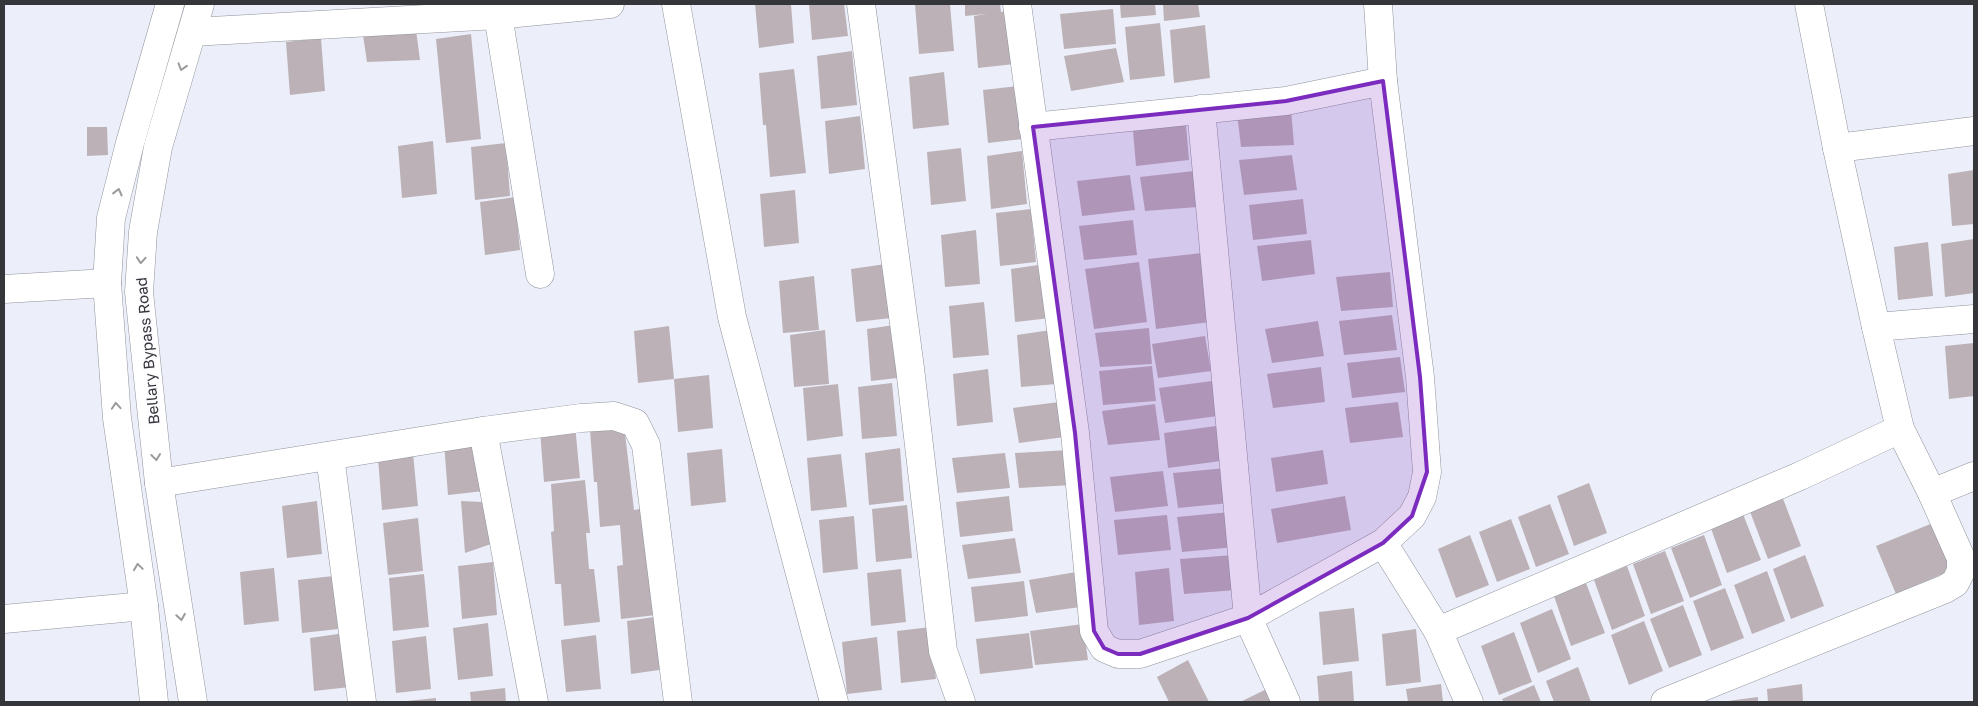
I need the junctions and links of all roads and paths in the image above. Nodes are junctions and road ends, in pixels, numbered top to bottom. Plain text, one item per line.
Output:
1 (170, 4) edge
2 (200, 4) edge
3 (610, 4) edge
4 (676, 4) edge
5 (861, 4) edge
6 (1017, 4) edge
7 (1378, 4) edge
8 (1810, 4) edge
9 (319, 15) edge
10 (498, 15) junction
11 (192, 32) junction
12 (1383, 81) junction
13 (1201, 109) junction
14 (1033, 127) junction
15 (1974, 131) edge
16 (1837, 148) junction
17 (111, 218) junction
18 (146, 218) junction
19 (540, 274) dead end
20 (106, 283) junction
21 (4, 289) edge
22 (1974, 319) edge
23 (1876, 327) junction
24 (1900, 428) junction
25 (483, 431) junction
26 (330, 456) junction
27 (1974, 476) edge
28 (159, 483) junction
29 (1932, 493) junction
30 (1383, 544) junction
31 (144, 606) junction
32 (1248, 618) junction
33 (4, 619) edge
34 (1438, 631) junction
35 (154, 702) edge
36 (193, 702) edge
37 (362, 702) edge
38 (534, 702) edge
39 (678, 702) edge
40 (834, 702) edge
41 (961, 702) edge
42 (1286, 702) edge
43 (1469, 702) edge
44 (1665, 702) edge

17 -> 1 street
2 - 11 street, Bellary Bypass Road
3 - 10 street
4 - 40 street
5 - 41 street
6 - 14 street
7 - 12 street
8 - 16 street
9 - 10 street
9 - 11 street
10 - 19 street
11 -> 18 street, Bellary Bypass Road
12 - 13 street
12 - 30 street
13 - 14 street
13 - 32 street
14 - 32 street
15 - 16 street
16 - 23 street
17 - 18 street
17 - 20 street
18 -> 28 street, Bellary Bypass Road
20 - 21 street
31 -> 20 street
22 - 23 street
23 - 24 street
24 - 29 street
24 - 34 street
25 - 26 street
25 - 38 street
25 - 39 street
26 - 28 street
26 - 37 street
27 - 29 street
28 -> 36 street, Bellary Bypass Road
29 - 44 street
30 - 32 street
30 - 34 street
31 - 33 street
31 - 35 street
32 - 42 street
34 - 43 street

